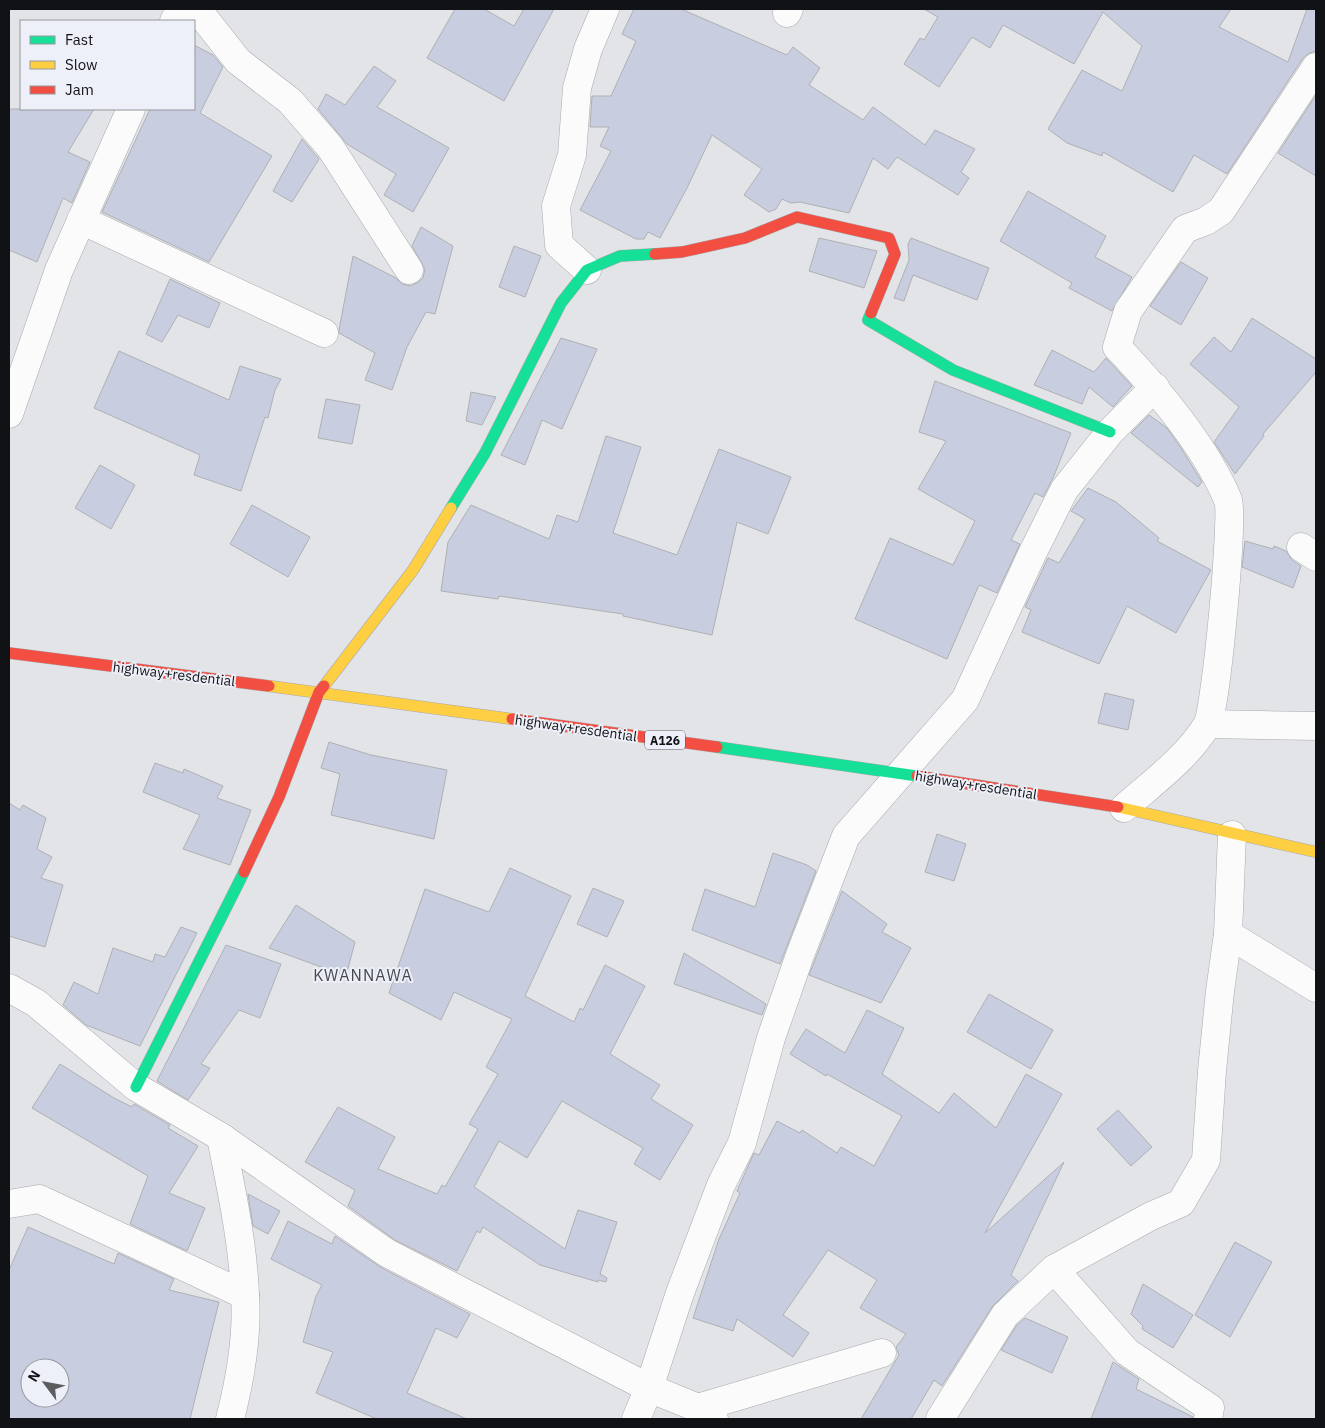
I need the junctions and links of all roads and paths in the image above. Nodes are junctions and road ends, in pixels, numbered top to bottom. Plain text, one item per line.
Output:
1 (197, 9) edge
2 (605, 9) edge
3 (1316, 67) edge
4 (131, 110) edge
5 (81, 220) junction
6 (409, 270) dead end
7 (587, 270) junction
8 (324, 334) dead end
9 (1155, 387) junction
10 (9, 414) edge
11 (1110, 432) junction
12 (9, 653) edge
13 (319, 692) junction
14 (1208, 724) junction
15 (1316, 726) edge
16 (900, 773) junction
17 (1124, 808) junction
18 (1232, 835) junction
19 (1316, 852) edge
20 (1228, 934) junction
21 (9, 988) edge
22 (1316, 988) edge
23 (136, 1087) junction
24 (222, 1137) junction
25 (9, 1204) edge
26 (1054, 1269) junction
27 (246, 1295) junction
28 (882, 1353) dead end
29 (650, 1388) junction
30 (706, 1414) edge
31 (230, 1419) edge
32 (636, 1419) edge
33 (940, 1419) edge
34 (1208, 1419) edge

1 - 6 street
2 - 7 street
3 - 9 street
4 - 5 street
5 - 8 street
5 - 10 street
7 - 11 main road
7 - 13 main road
9 - 11 street
9 - 14 street
11 - 16 street
12 - 13 main road, highway+resdential / A126
13 - 16 main road, highway+resdential / A126
13 - 23 main road
14 - 15 street
14 - 17 street
16 - 17 main road, highway+resdential / A126
16 - 29 street
17 - 18 main road, highway+resdential / A126
18 - 19 main road, highway+resdential / A126
18 - 20 street
20 - 22 street
20 - 26 street
21 - 23 street
23 - 24 street
24 - 27 street
24 - 29 street
25 - 27 street
26 - 33 street
26 - 34 street
27 - 31 street
28 - 30 street
29 - 30 street
29 - 32 street

